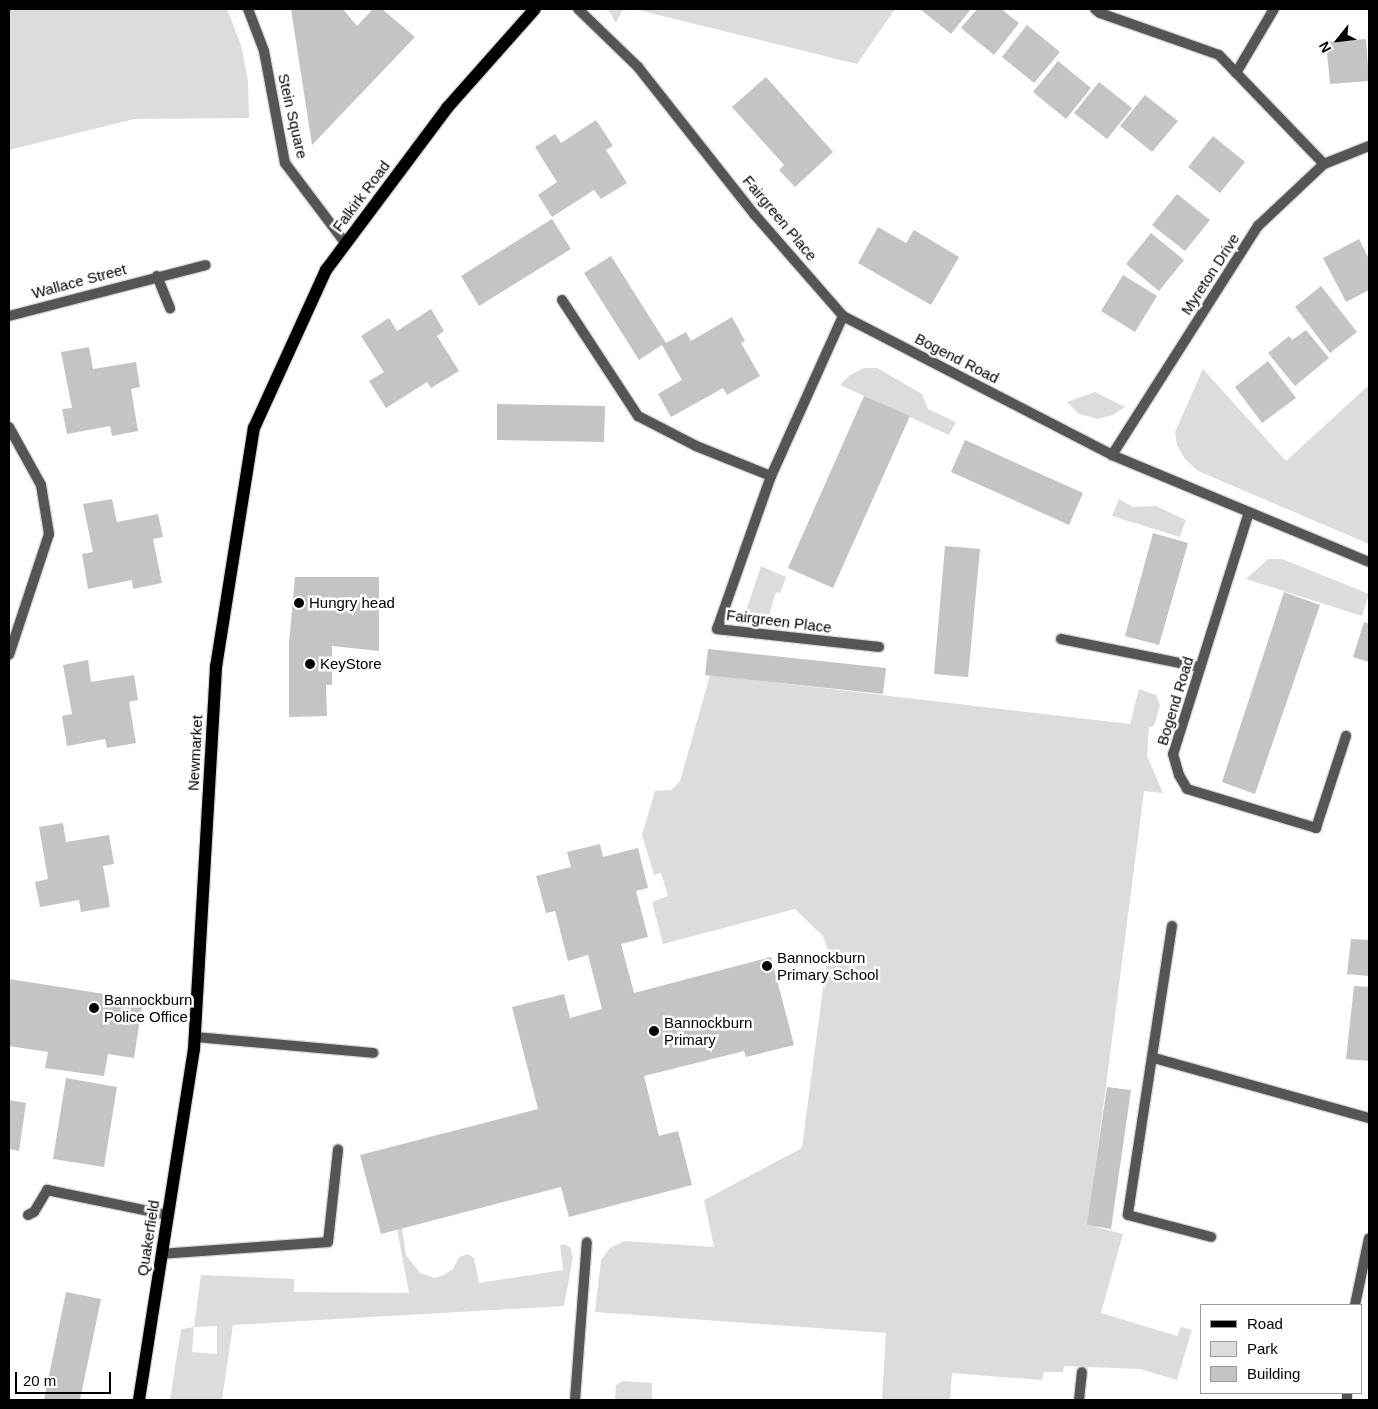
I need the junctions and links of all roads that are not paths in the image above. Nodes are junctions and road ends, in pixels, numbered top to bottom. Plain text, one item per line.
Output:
1 (248, 9) edge
2 (535, 9) edge
3 (578, 9) edge
4 (1096, 9) edge
5 (1274, 9) edge
6 (1236, 73) junction
7 (1369, 146) edge
8 (1324, 164) junction
9 (346, 244) junction
10 (206, 265) dead end
11 (157, 276) junction
12 (562, 300) dead end
13 (170, 309) dead end
14 (9, 316) edge
15 (843, 316) junction
16 (9, 427) edge
17 (254, 428) joint
18 (1112, 455) junction
19 (771, 476) junction
20 (1249, 512) junction
21 (1369, 562) edge
22 (1061, 639) dead end
23 (879, 647) dead end
24 (9, 655) edge
25 (1200, 667) junction
26 (1346, 736) dead end
27 (1172, 926) dead end
28 (195, 1037) junction
29 (373, 1053) dead end
30 (1154, 1058) junction
31 (190, 1082) joint
32 (1369, 1118) edge
33 (338, 1150) dead end
34 (28, 1215) dead end
35 (168, 1215) junction
36 (1211, 1237) dead end
37 (1369, 1238) edge
38 (587, 1242) dead end
39 (161, 1254) junction
40 (1367, 1258) edge
41 (1355, 1304) edge
42 (1082, 1372) dead end
43 (139, 1400) edge
44 (575, 1400) edge
45 (1079, 1400) edge

1 - 9 street, Stein Square
2 - 9 main road, Falkirk Road
3 - 15 street, Fairgreen Place
4 - 6 street
5 - 6 street
6 - 8 street
7 - 8 street, Myreton Drive
8 - 18 street, Myreton Drive
9 - 17 main road, Falkirk Road
10 - 11 street, Wallace Street
11 - 13 street
11 - 14 street, Wallace Street
12 - 19 street
15 - 18 street, Bogend Road
15 - 19 street, Fairgreen Place
16 - 24 street
17 - 28 main road, Newmarket
18 - 20 street, Bogend Road
19 - 23 street, Fairgreen Place
20 - 21 street, Bogend Road
20 - 25 street, Bogend Road
22 - 25 street
25 - 26 street, Bogend Road
27 - 30 street
28 - 29 street
28 - 31 main road, Newmarket
30 - 32 street
30 - 36 street
31 - 35 main road, Quakerfield
33 - 39 street
34 - 35 street
35 - 39 main road, Quakerfield
37 - 40 street
38 - 44 street
39 - 43 main road, Quakerfield
40 - 41 street
42 - 45 street

